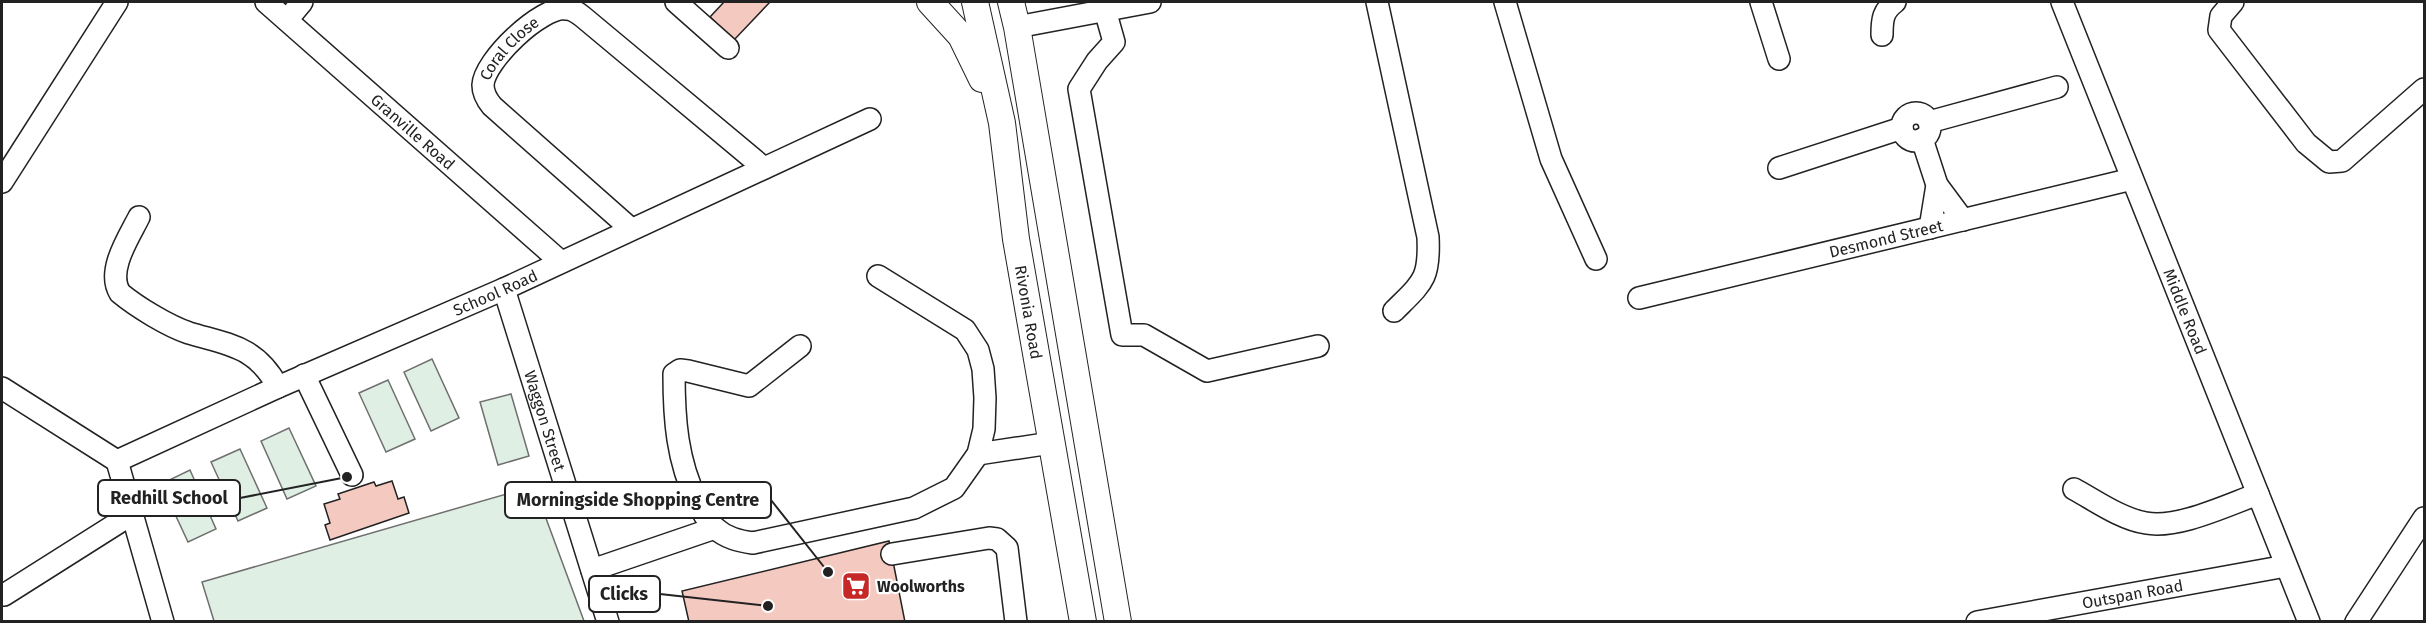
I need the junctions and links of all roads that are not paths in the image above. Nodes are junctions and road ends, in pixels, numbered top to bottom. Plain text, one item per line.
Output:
1 (117, 2) edge
2 (266, 2) edge
3 (302, 2) edge
4 (676, 2) edge
5 (930, 2) edge
6 (1011, 2) edge
7 (1150, 2) edge
8 (1377, 2) edge
9 (1505, 2) edge
10 (1761, 2) edge
11 (1895, 2) edge
12 (2233, 2) edge
13 (973, 3) edge
14 (2071, 6) edge
15 (1108, 7) edge
16 (286, 20) junction
17 (1017, 27) junction
18 (1882, 34) dead end
19 (728, 48) dead end
20 (1779, 59) dead end
21 (2057, 87) dead end
22 (2424, 89) edge
23 (870, 119) dead end
24 (1002, 123) junction
25 (1926, 131) junction
26 (764, 168) junction
27 (1779, 168) dead end
28 (2132, 179) junction
29 (2, 182) edge
30 (1937, 185) junction
31 (139, 217) dead end
32 (1963, 220) junction
33 (1930, 228) junction
34 (631, 230) junction
35 (1596, 259) dead end
36 (561, 262) junction
37 (878, 276) dead end
38 (504, 288) junction
39 (1639, 298) dead end
40 (1394, 311) dead end
41 (800, 346) dead end
42 (1318, 346) dead end
43 (304, 375) junction
44 (278, 387) junction
45 (2, 388) edge
46 (1051, 443) junction
47 (978, 454) junction
48 (117, 461) junction
49 (352, 476) dead end
50 (2074, 489) dead end
51 (2258, 494) junction
52 (132, 513) junction
53 (2424, 518) edge
54 (715, 528) junction
55 (892, 554) dead end
56 (2286, 566) junction
57 (592, 570) junction
58 (4, 595) dead end
59 (163, 621) edge
60 (609, 621) edge
61 (1016, 621) edge
62 (1083, 621) edge
63 (1118, 621) edge
64 (1977, 621) edge
65 (2309, 621) edge
66 (2356, 621) edge

1 - 29 street
2 - 16 street, Granville Road
3 - 16 street
4 - 19 street
5 - 24 main road
6 - 17 main road
7 - 15 street
8 - 40 street
9 - 35 street
10 - 20 street
11 - 18 street
12 - 22 street
13 - 17 main road
13 - 24 main road, Rivonia Road
14 - 28 street, Middle Road
15 - 17 street
15 - 42 street
16 - 36 street, Granville Road
17 - 63 main road
21 - 25 street
23 - 26 street, School Road
24 - 46 main road, Rivonia Road
25 - 27 street
25 - 30 street
26 - 34 street, School Road
26 - 34 street, Coral Close
28 - 32 street, Desmond Street
28 - 51 street, Middle Road
30 - 32 street
30 - 33 street
31 - 44 street
32 - 33 street, Desmond Street
33 - 39 street, Desmond Street
34 - 36 street, School Road
36 - 38 street, School Road
37 - 47 street
38 - 43 street, School Road
38 - 57 street, Waggon Street
41 - 54 street
43 - 44 street, School Road
43 - 49 street
44 - 48 street, School Road
45 - 48 street
46 - 47 street
46 - 62 main road, Rivonia Road
47 - 54 street
48 - 52 street
50 - 51 street
51 - 56 street, Middle Road
52 - 58 street
52 - 59 street
53 - 66 street
54 - 57 street
55 - 61 street
56 - 64 street, Outspan Road
56 - 65 street, Middle Road
57 - 60 street, Waggon Street

